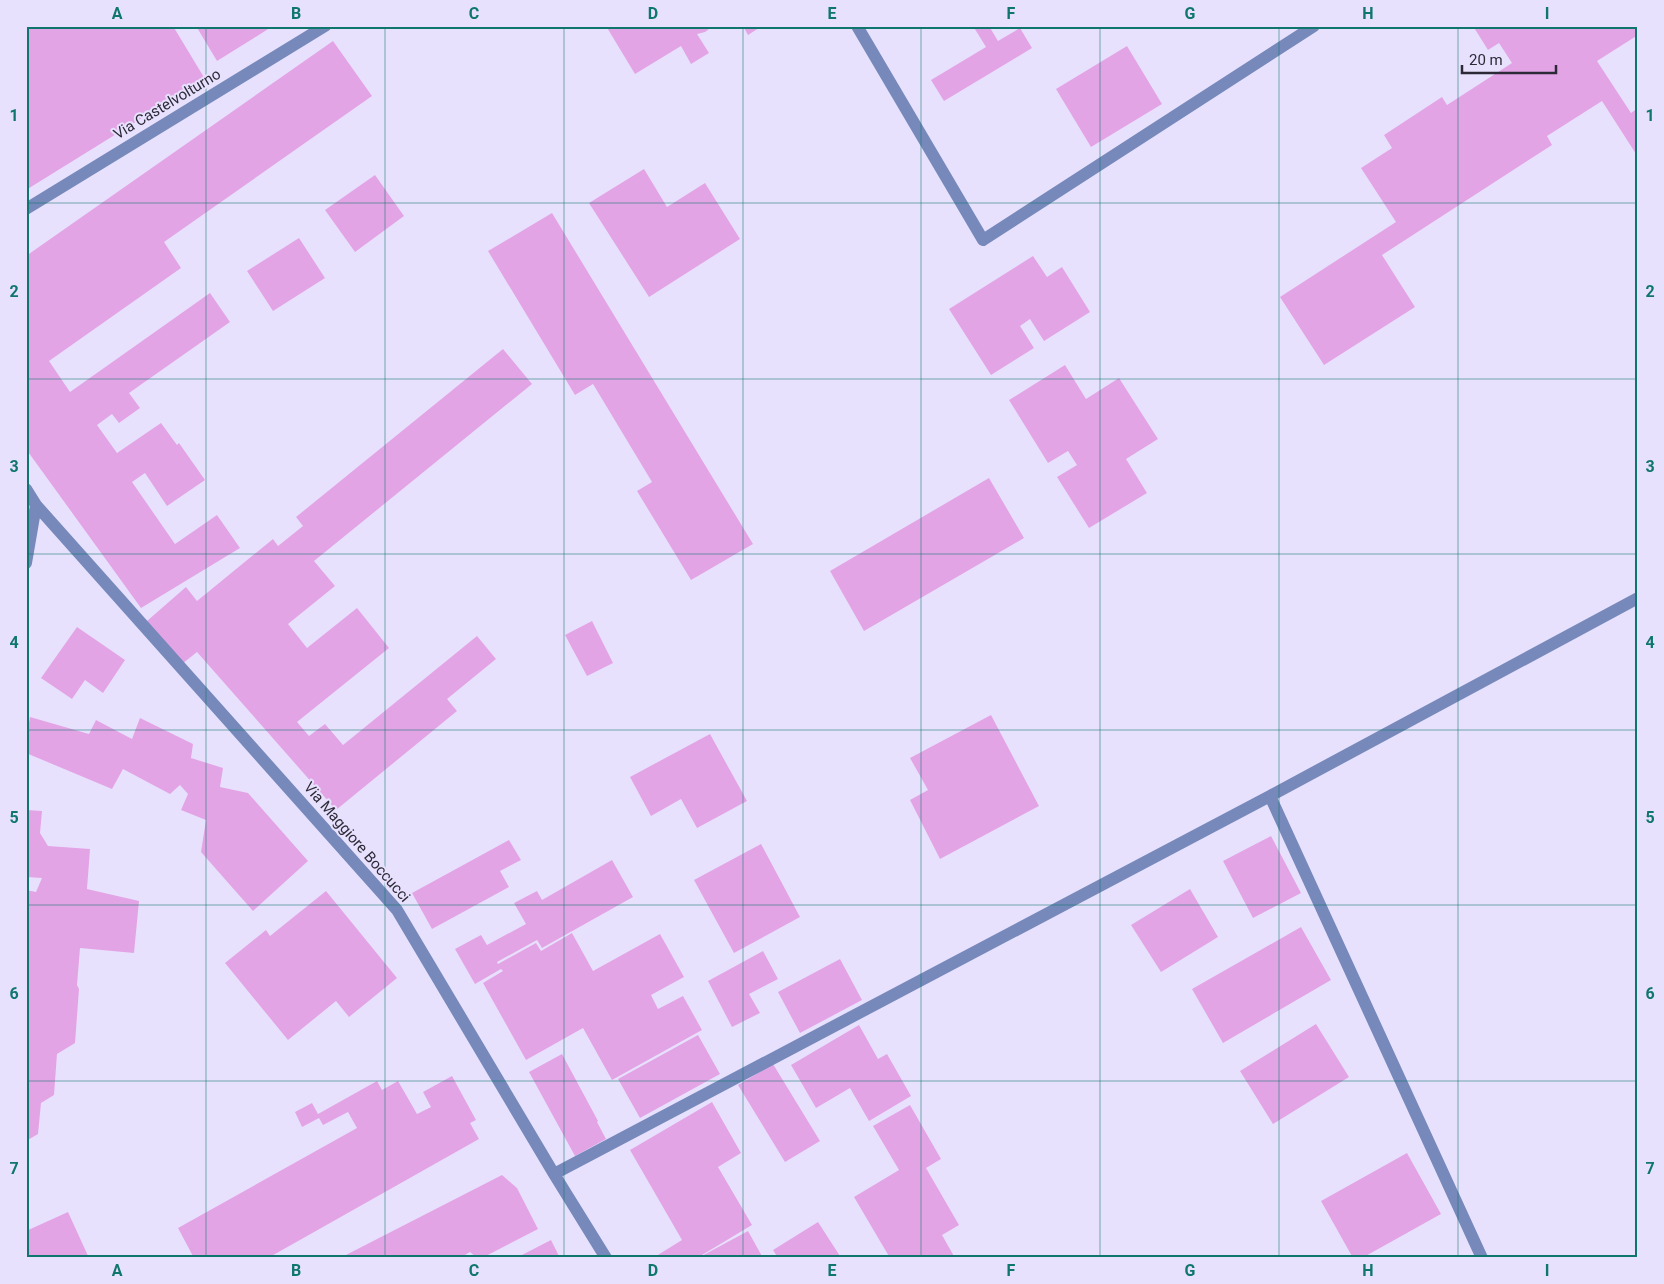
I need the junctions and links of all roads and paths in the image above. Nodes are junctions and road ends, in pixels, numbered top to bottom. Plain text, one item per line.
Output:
1 (325, 26) edge
2 (857, 26) edge
3 (1314, 26) edge
4 (26, 209) edge
5 (26, 489) edge
6 (36, 505) junction
7 (26, 562) edge
8 (1638, 598) edge
9 (1270, 796) junction
10 (554, 1174) junction
11 (606, 1258) edge
12 (1482, 1258) edge

1 - 4 street, Via Castelvolturno
2 - 3 street
5 - 6 street, Via Maggiore Boccucci
6 - 7 street
6 - 10 street, Via Maggiore Boccucci
8 - 9 street
9 - 10 street
9 - 12 street
10 - 11 street, Via Maggiore Boccucci

